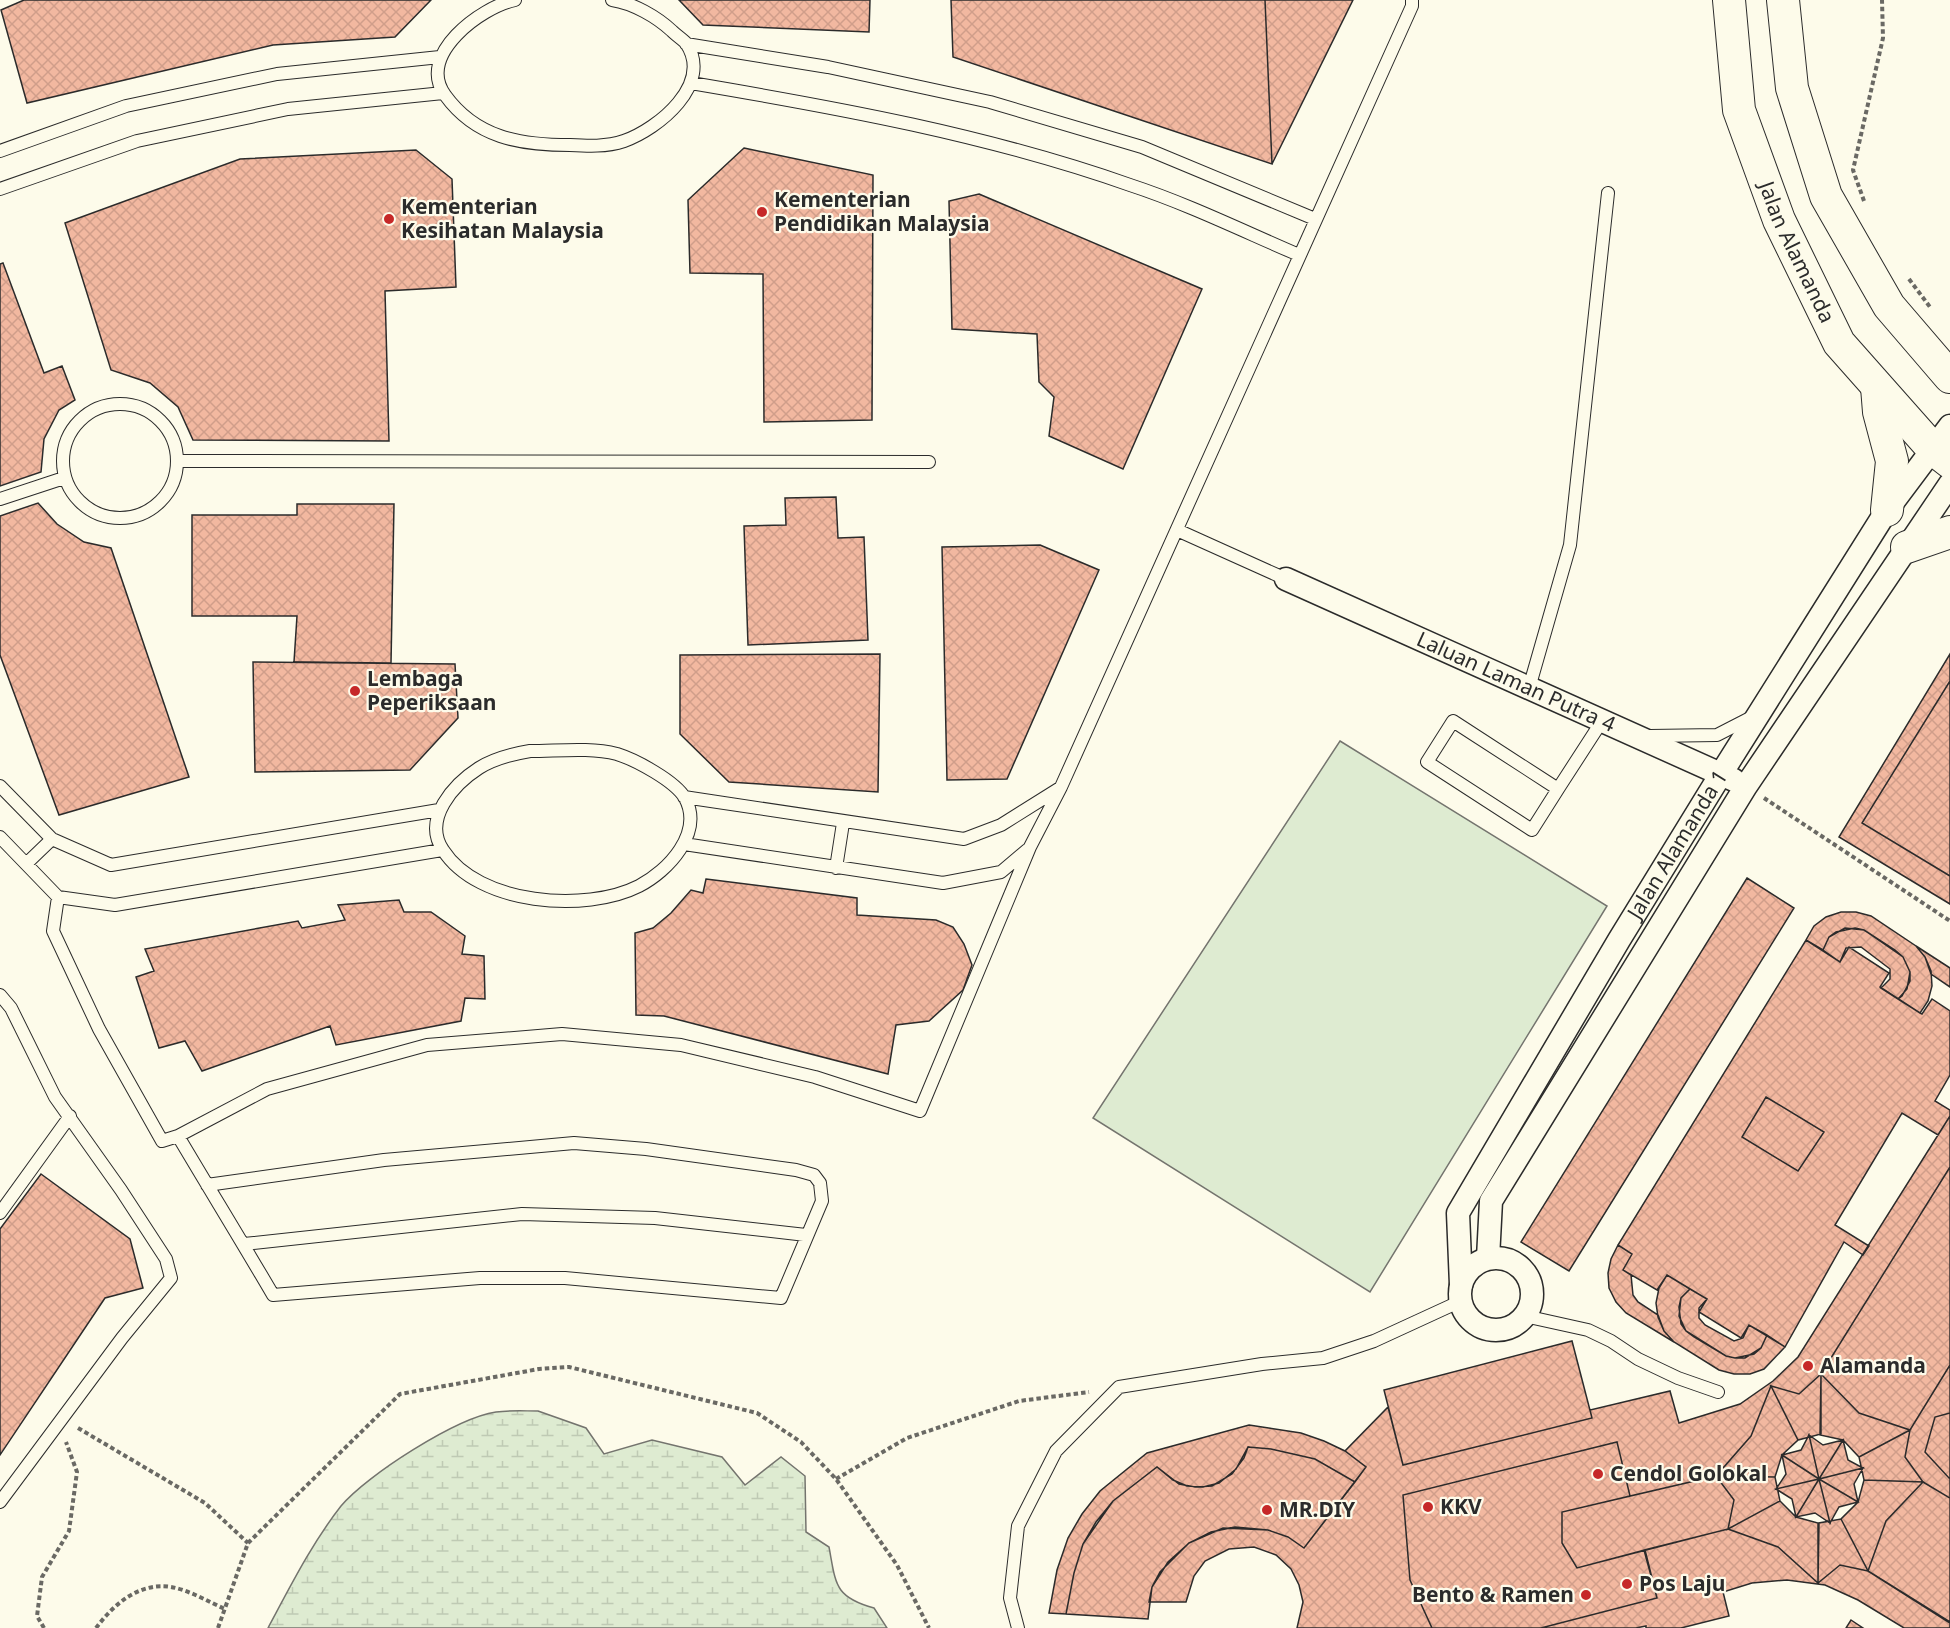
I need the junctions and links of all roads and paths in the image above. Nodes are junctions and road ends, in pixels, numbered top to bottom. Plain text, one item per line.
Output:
1 (515, 0) edge
2 (612, 0) edge
3 (1412, 0) edge
4 (1729, 0) edge
5 (1783, 0) edge
6 (1882, 0) edge
7 (686, 44) junction
8 (440, 57) junction
9 (691, 83) junction
10 (443, 93) junction
11 (0, 151) edge
12 (0, 189) edge
13 (1608, 193) dead end
14 (1865, 204) dead end
15 (1315, 219) junction
16 (1299, 255) junction
17 (1906, 276) dead end
18 (1935, 313) dead end
19 (1950, 377) edge
20 (1877, 387) junction
21 (1944, 445) edge
22 (178, 461) junction
23 (929, 462) dead end
24 (64, 478) junction
25 (1950, 484) edge
26 (0, 500) edge
27 (1887, 510) junction
28 (1177, 530) junction
29 (1950, 532) edge
30 (1907, 547) junction
31 (1286, 579) joint
32 (1529, 688) junction
33 (1759, 714) junction
34 (1602, 721) junction
35 (1634, 735) junction
36 (1721, 774) junction
37 (0, 786) edge
38 (1746, 786) junction
39 (1061, 788) junction
40 (1558, 789) junction
41 (684, 797) junction
42 (439, 810) junction
43 (843, 823) junction
44 (0, 837) edge
45 (52, 839) junction
46 (684, 844) junction
47 (1030, 847) junction
48 (442, 850) junction
49 (26, 864) junction
50 (836, 868) junction
51 (58, 897) junction
52 (1950, 921) edge
53 (0, 994) edge
54 (70, 1116) junction
55 (178, 1136) junction
56 (207, 1185) junction
57 (0, 1213) edge
58 (806, 1235) junction
59 (244, 1244) junction
60 (1488, 1258) junction
61 (1461, 1293) junction
62 (1525, 1316) junction
63 (1119, 1387) junction
64 (1718, 1392) dead end
65 (60, 1422) junction
66 (836, 1479) junction
67 (0, 1502) edge
68 (248, 1543) junction
69 (225, 1609) junction
70 (44, 1628) edge
71 (96, 1628) edge
72 (218, 1628) edge
73 (929, 1628) edge
74 (1018, 1628) edge

1 - 8 lane
2 - 7 lane
3 - 15 lane
4 - 20 street, Jalan Alamanda
5 - 19 street
6 - 14 path
7 - 9 lane
7 - 15 lane
8 - 10 lane
8 - 11 lane
9 - 10 lane
9 - 16 lane
10 - 12 lane
13 - 32 lane
15 - 16 lane
16 - 28 lane
17 - 18 path
20 - 21 street, Jalan Alamanda
20 - 27 street
21 - 27 street, Jalan Alamanda 1
22 - 23 lane
22 - 24 lane
22 - 24 lane
24 - 26 lane
25 - 30 street, Jalan Alamanda 1
27 - 33 street, Jalan Alamanda 1
28 - 31 lane
28 - 39 lane
29 - 30 street
30 - 38 street, Jalan Alamanda 1
31 - 32 street, Laluan Laman Putra 4
32 - 34 street, Laluan Laman Putra 4
33 - 35 lane
33 - 36 street, Jalan Alamanda 1
34 - 35 street, Laluan Laman Putra 4
34 - 40 lane
35 - 36 street, Laluan Laman Putra 4
36 - 38 street, Laluan Laman Putra 4
36 - 61 street, Jalan Alamanda 1
37 - 45 lane
38 - 52 path
38 - 60 street, Jalan Alamanda 1
39 - 43 lane
39 - 47 lane
40 - 40 lane
41 - 42 lane
41 - 43 lane
41 - 46 lane
42 - 45 lane
42 - 48 lane
43 - 50 lane
44 - 49 lane
45 - 49 lane
46 - 48 lane
46 - 50 lane
47 - 50 lane
47 - 55 lane
48 - 51 lane
49 - 51 lane
51 - 55 lane
53 - 54 lane
54 - 57 lane
54 - 65 lane
55 - 56 lane
56 - 58 lane
56 - 59 lane
58 - 59 lane
58 - 59 lane
60 - 61 street
60 - 62 street
61 - 62 street
61 - 63 lane
62 - 64 lane
63 - 66 path
63 - 74 lane
65 - 67 lane
65 - 68 path
65 - 70 path
66 - 68 path
66 - 73 path
68 - 69 path
69 - 71 path
69 - 72 path

